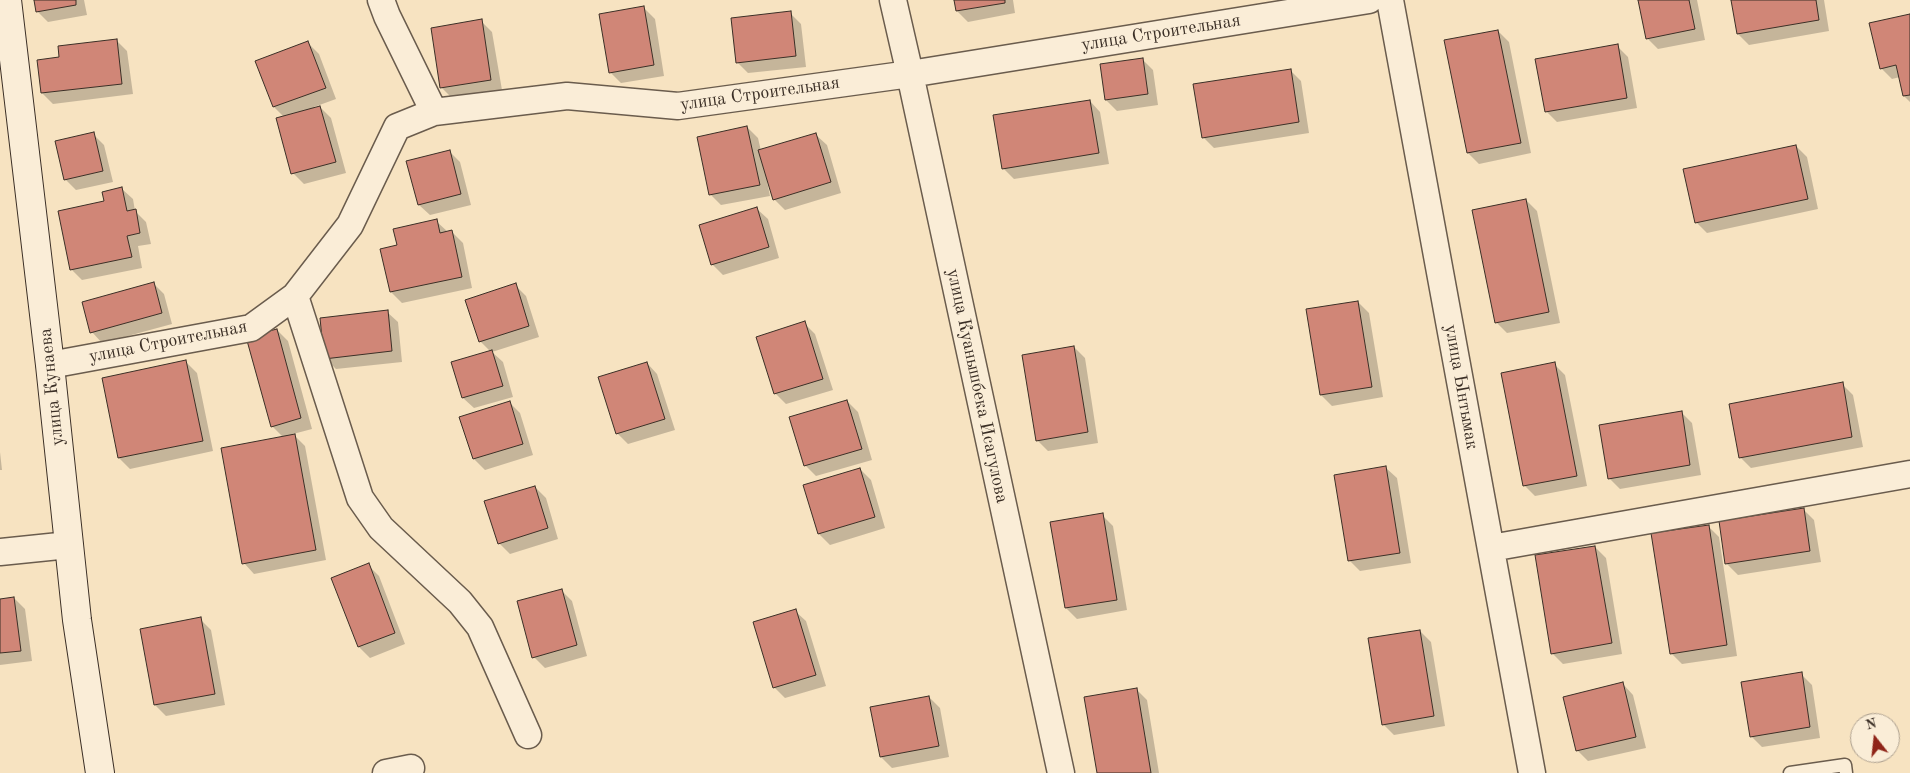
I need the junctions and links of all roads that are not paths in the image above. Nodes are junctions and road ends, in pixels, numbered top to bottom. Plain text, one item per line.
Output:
1 (7, 0) edge
2 (382, 0) edge
3 (893, 0) edge
4 (1369, 0) edge
5 (1390, 0) edge
6 (910, 74) junction
7 (434, 112) junction
8 (295, 296) junction
9 (50, 365) junction
10 (1910, 474) edge
11 (69, 545) junction
12 (1491, 548) junction
13 (0, 552) edge
14 (528, 735) dead end
15 (411, 768) dead end
16 (100, 773) edge
17 (386, 773) edge
18 (1061, 773) edge
19 (1532, 773) edge
20 (1790, 773) edge
21 (1846, 773) edge

1 - 9 main road, улица Кунаева
2 - 7 street
3 - 6 street, улица Куанышбека Исагулова
4 - 6 street, улица Строительная
5 - 12 street, улица Ынтымак
6 - 7 street, улица Строительная
6 - 18 street, улица Куанышбека Исагулова
7 - 8 street, улица Строительная
8 - 9 street, улица Строительная
8 - 14 street
9 - 11 main road, улица Кунаева
10 - 12 street
11 - 13 street
11 - 16 main road, улица Кунаева
12 - 19 street, улица Ынтымак
15 - 17 street
20 - 21 lane

